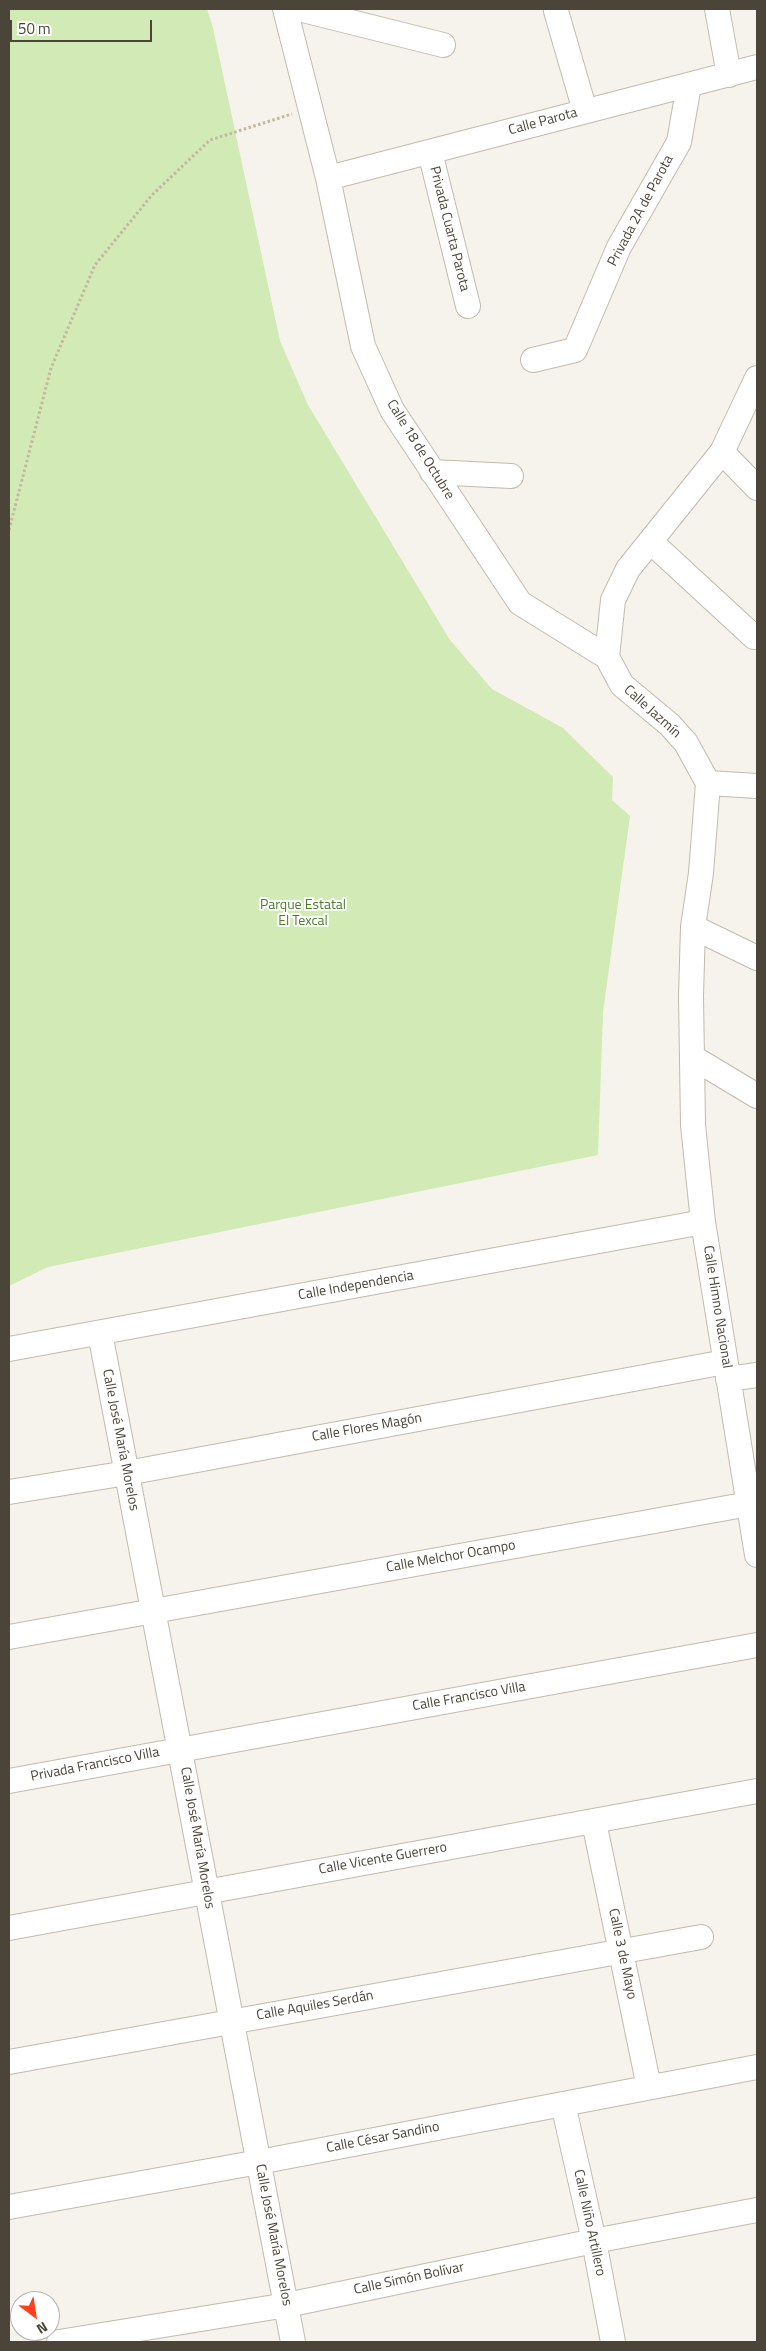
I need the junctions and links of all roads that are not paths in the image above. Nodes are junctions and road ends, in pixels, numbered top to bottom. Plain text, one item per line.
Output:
1 (285, 9) edge
2 (299, 9) edge
3 (717, 9) edge
4 (556, 10) dead end
5 (443, 45) dead end
6 (757, 67) edge
7 (729, 75) junction
8 (689, 85) junction
9 (585, 111) junction
10 (430, 152) junction
11 (328, 178) junction
12 (468, 306) dead end
13 (533, 360) dead end
14 (757, 378) edge
15 (722, 452) junction
16 (432, 472) junction
17 (511, 476) dead end
18 (757, 488) edge
19 (651, 542) junction
20 (754, 637) dead end
21 (607, 657) junction
22 (708, 783) junction
23 (757, 786) edge
24 (693, 927) junction
25 (757, 956) edge
26 (692, 1057) junction
27 (757, 1096) edge
28 (703, 1222) junction
29 (100, 1333) junction
30 (9, 1349) edge
31 (727, 1371) junction
32 (757, 1375) edge
33 (127, 1473) junction
34 (9, 1492) edge
35 (753, 1517) edge
36 (757, 1555) edge
37 (153, 1611) junction
38 (9, 1637) edge
39 (757, 1645) edge
40 (181, 1749) junction
41 (9, 1781) edge
42 (757, 1791) edge
43 (594, 1822) junction
44 (206, 1891) junction
45 (9, 1928) edge
46 (701, 1937) dead end
47 (621, 1951) junction
48 (230, 2022) junction
49 (9, 2062) edge
50 (757, 2067) edge
51 (649, 2086) junction
52 (563, 2104) junction
53 (259, 2162) junction
54 (9, 2206) edge
55 (757, 2210) edge
56 (594, 2241) junction
57 (287, 2305) junction
58 (59, 2342) edge
59 (292, 2342) edge
60 (612, 2342) edge

1 - 11 street, Calle 18 de Octubre
2 - 5 street
3 - 7 street
4 - 9 street
6 - 7 street, Calle Parota
7 - 8 street, Calle Parota
8 - 9 street, Calle Parota
8 - 13 street, Privada 2A de Parota
9 - 10 street, Calle Parota
10 - 11 street, Calle Parota
10 - 12 street, Privada Cuarta Parota
11 - 16 street, Calle 18 de Octubre
14 - 15 street
15 - 18 street
15 - 19 street
16 - 17 street
16 - 21 street, Calle 18 de Octubre
19 - 20 street
19 - 21 street
21 - 22 street, Calle Jazmín
22 - 23 street
22 - 24 street
24 - 25 street
24 - 26 street
26 - 27 street
26 - 28 street, Calle Himno Nacional
28 - 29 street, Calle Independencia
28 - 31 street, Calle Himno Nacional
29 - 30 street, Calle Independencia
29 - 33 street, Calle José María Morelos
31 - 32 street, Calle Flores Magón
31 - 33 street, Calle Flores Magón
31 - 35 street, Calle Himno Nacional
33 - 34 street, Calle Flores Magón
33 - 37 street, Calle José María Morelos
35 - 36 street, Calle Himno Nacional
35 - 37 street, Calle Melchor Ocampo
37 - 38 street, Calle Melchor Ocampo
37 - 40 street, Calle José María Morelos
39 - 40 street, Calle Francisco Villa
40 - 41 street, Privada Francisco Villa
40 - 44 street, Calle José María Morelos
42 - 43 street, Calle Vicente Guerrero
43 - 44 street, Calle Vicente Guerrero
43 - 47 street, Calle 3 de Mayo
44 - 45 street, Calle Vicente Guerrero
44 - 48 street, Calle José María Morelos
46 - 47 street, Calle Aquiles Serdán
47 - 48 street, Calle Aquiles Serdán
47 - 51 street, Calle 3 de Mayo
48 - 49 street, Calle Aquiles Serdán
48 - 53 street, Calle José María Morelos
50 - 51 street, Calle César Sandino
51 - 52 street, Calle César Sandino
52 - 53 street, Calle César Sandino
52 - 56 street, Calle Niño Artillero
53 - 54 street, Calle César Sandino
53 - 57 street, Calle José María Morelos
55 - 56 street, Calle Simón Bolívar
56 - 57 street, Calle Simón Bolívar
56 - 60 street, Calle Niño Artillero
57 - 58 street, Calle Simón Bolívar
57 - 59 street, Calle José María Morelos

